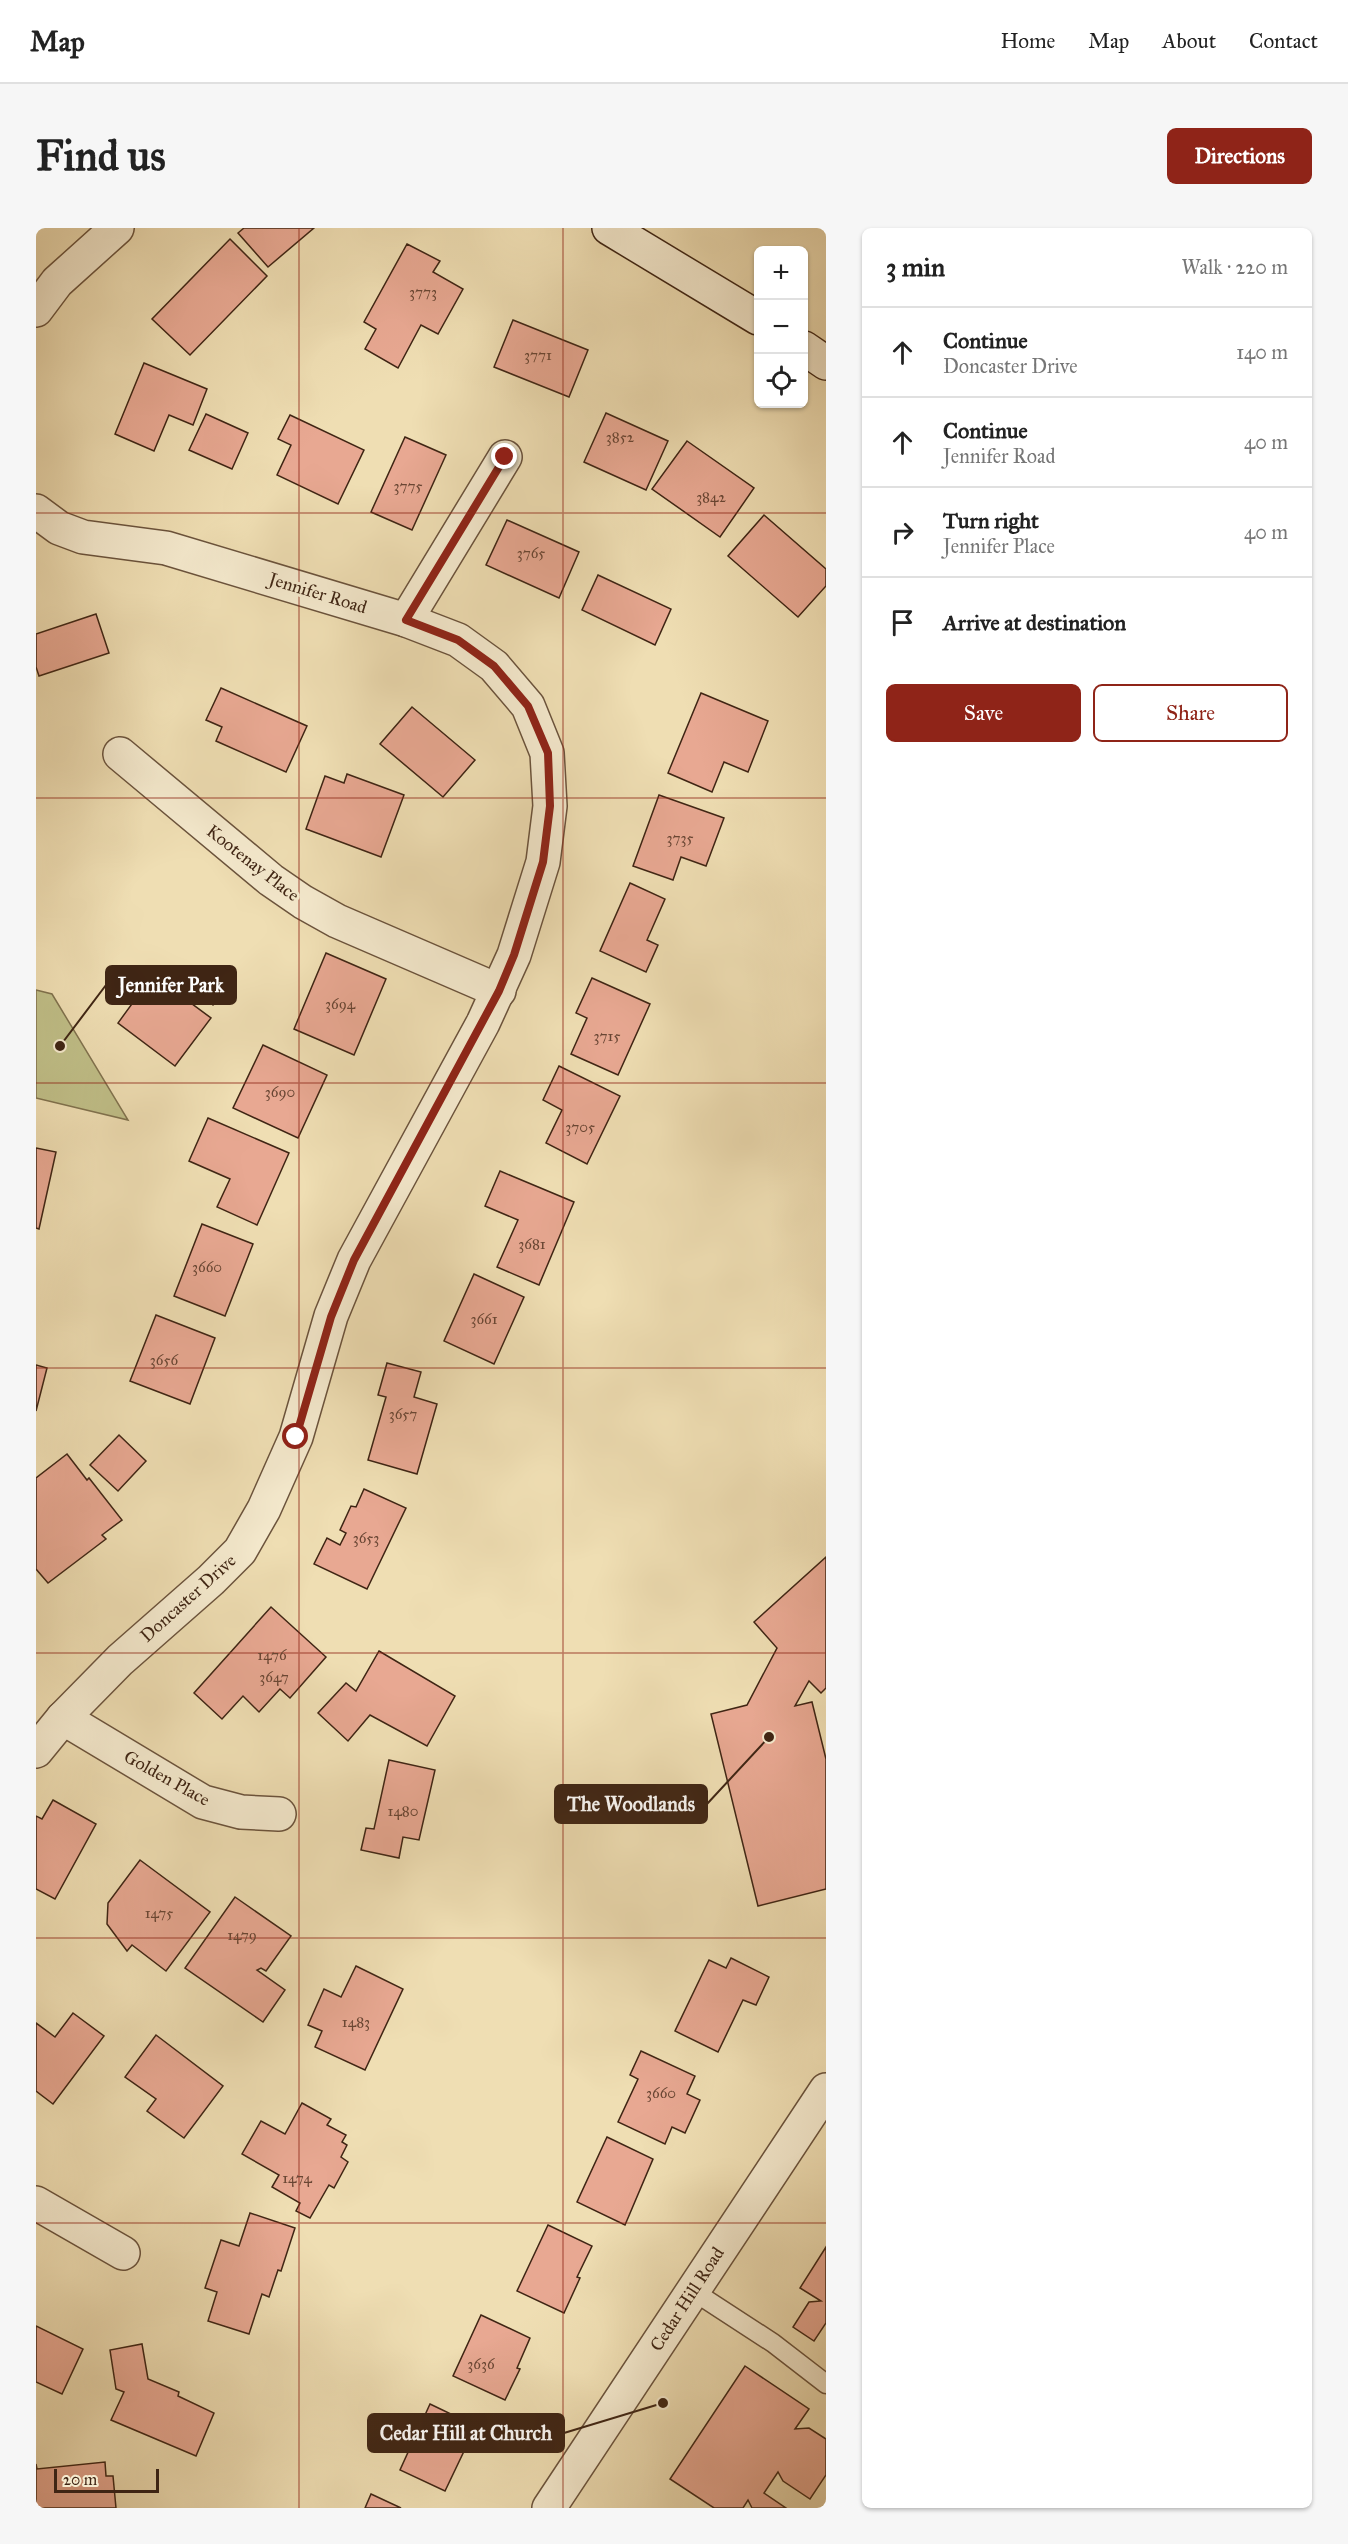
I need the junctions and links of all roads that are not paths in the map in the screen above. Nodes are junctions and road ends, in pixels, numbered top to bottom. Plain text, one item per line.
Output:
1 (117, 228) edge
2 (609, 228) edge
3 (36, 310) edge
4 (754, 315) edge
5 (808, 351) edge
6 (826, 363) edge
7 (505, 457) dead end
8 (36, 511) edge
9 (406, 620) junction
10 (548, 753) joint
11 (120, 754) dead end
12 (499, 991) junction
13 (63, 1718) junction
14 (36, 1751) edge
15 (279, 1814) dead end
16 (826, 2090) edge
17 (36, 2203) edge
18 (123, 2253) dead end
19 (693, 2291) junction
20 (826, 2384) edge
21 (549, 2508) edge

1 - 3 street
2 - 4 street
5 - 6 street
7 - 9 street
8 - 9 street, Jennifer Road
9 - 10 street, Jennifer Road
10 - 12 street, Doncaster Drive
11 - 12 street, Kootenay Place
12 - 13 street, Doncaster Drive
13 - 14 street, Doncaster Drive
13 - 15 street, Golden Place
16 - 19 street, Cedar Hill Road
17 - 18 street
19 - 20 lane
19 - 21 street, Cedar Hill Road

